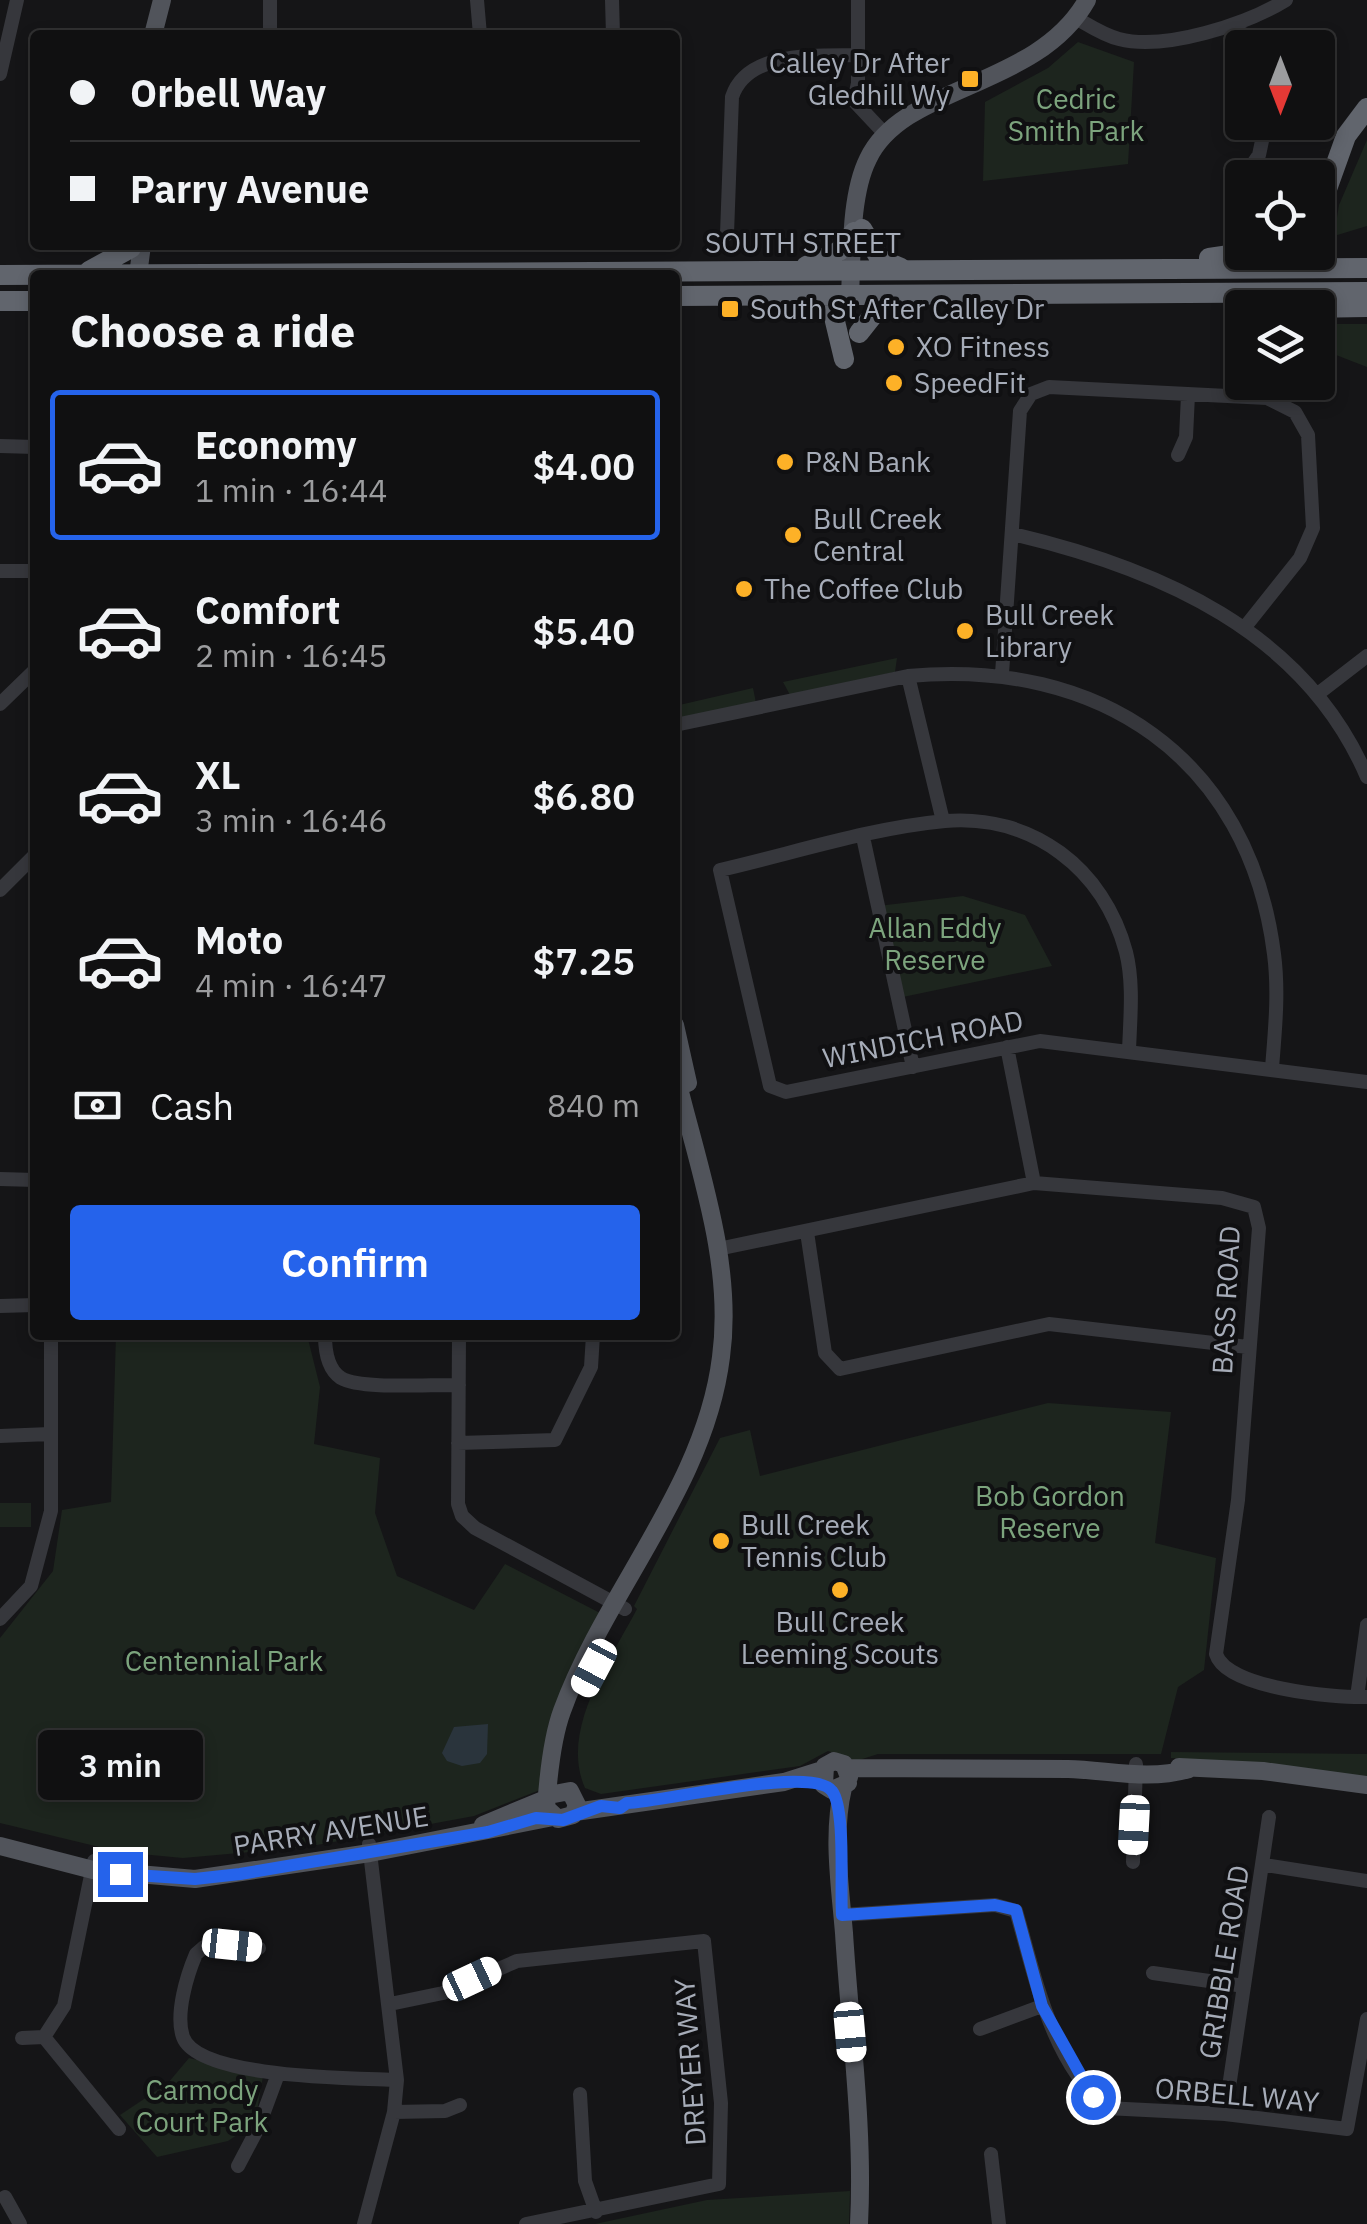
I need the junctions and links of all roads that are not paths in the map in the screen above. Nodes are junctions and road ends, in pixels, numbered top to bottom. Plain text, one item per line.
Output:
1 (17, 0) edge
2 (162, 0) edge
3 (270, 0) edge
4 (477, 0) edge
5 (612, 0) edge
6 (858, 0) edge
7 (1087, 0) edge
8 (1286, 0) edge
9 (1076, 18) junction
10 (1238, 25) junction
11 (154, 30) edge
12 (270, 30) edge
13 (480, 30) edge
14 (613, 30) edge
15 (1240, 30) edge
16 (858, 55) junction
17 (0, 73) edge
18 (1367, 108) edge
19 (885, 134) junction
20 (1335, 167) edge
21 (858, 225) junction
22 (727, 234) dead end
23 (129, 250) edge
24 (1225, 255) edge
25 (1335, 263) edge
26 (1225, 266) edge
27 (1367, 268) edge
28 (88, 270) edge
29 (795, 270) junction
30 (857, 270) junction
31 (910, 270) junction
32 (1037, 270) junction
33 (1164, 270) junction
34 (1325, 270) edge
35 (680, 271) edge
36 (0, 275) edge
37 (30, 275) edge
38 (1344, 292) junction
39 (1367, 292) edge
40 (923, 295) junction
41 (1039, 295) junction
42 (1109, 295) junction
43 (680, 296) edge
44 (814, 296) junction
45 (856, 296) junction
46 (0, 301) edge
47 (30, 301) edge
48 (1225, 305) edge
49 (1367, 307) edge
50 (1335, 308) edge
51 (859, 333) dead end
52 (844, 359) dead end
53 (1188, 395) junction
54 (0, 446) edge
55 (30, 447) edge
56 (1178, 455) dead end
57 (1013, 534) junction
58 (0, 570) edge
59 (30, 571) edge
60 (1245, 627) junction
61 (1367, 656) edge
62 (1002, 674) junction
63 (30, 675) edge
64 (908, 676) junction
65 (1319, 694) junction
66 (0, 704) edge
67 (680, 725) edge
68 (1367, 778) edge
69 (942, 822) junction
70 (863, 837) junction
71 (30, 860) edge
72 (0, 890) edge
73 (1007, 1047) junction
74 (1129, 1052) junction
75 (914, 1066) junction
76 (1272, 1068) junction
77 (680, 1075) edge
78 (1367, 1082) edge
79 (0, 1179) edge
80 (30, 1180) edge
81 (1034, 1183) junction
82 (807, 1232) junction
83 (722, 1248) junction
84 (30, 1305) edge
85 (0, 1306) edge
86 (51, 1340) edge
87 (326, 1340) edge
88 (459, 1340) edge
89 (593, 1340) edge
90 (1248, 1346) junction
91 (459, 1385) junction
92 (50, 1434) junction
93 (0, 1436) edge
94 (458, 1443) junction
95 (620, 1607) junction
96 (0, 1619) edge
97 (1367, 1626) edge
98 (1362, 1697) edge
99 (1136, 1769) junction
100 (840, 1780) junction
101 (1367, 1785) edge
102 (572, 1799) junction
103 (550, 1803) junction
104 (1269, 1817) dead end
105 (0, 1842) edge
106 (365, 1849) junction
107 (1133, 1862) dead end
108 (1265, 1865) junction
109 (93, 1866) junction
110 (1367, 1881) edge
111 (842, 1915) junction
112 (259, 1948) dead end
113 (1152, 1973) dead end
114 (1244, 1986) junction
115 (390, 2004) junction
116 (1042, 2006) junction
117 (1367, 2019) edge
118 (980, 2030) dead end
119 (44, 2037) junction
120 (22, 2038) dead end
121 (278, 2074) junction
122 (397, 2080) junction
123 (580, 2094) dead end
124 (460, 2105) dead end
125 (394, 2112) junction
126 (1225, 2114) junction
127 (119, 2130) dead end
128 (991, 2154) dead end
129 (238, 2166) dead end
130 (5, 2196) dead end
131 (596, 2212) junction
132 (20, 2224) edge
133 (364, 2224) edge
134 (526, 2224) edge
135 (858, 2224) edge
136 (999, 2224) edge

1 - 17 street
2 - 11 main road
3 - 12 street
4 - 13 street
5 - 14 street
6 - 16 street
7 - 9 main road
8 - 10 street
9 - 10 street
9 - 19 main road
10 - 15 street
16 - 19 street
16 - 22 street
18 - 20 highway
19 - 21 main road
21 - 29 highway
21 - 30 main road
21 - 31 highway
23 - 28 highway
24 - 33 highway
25 - 27 highway, SOUTH STREET
26 - 33 highway, SOUTH STREET
29 - 30 highway, SOUTH STREET
29 - 35 highway, SOUTH STREET
30 - 31 highway, SOUTH STREET
30 - 45 main road
31 - 32 highway, SOUTH STREET
32 - 33 highway, SOUTH STREET
32 - 41 highway
34 - 38 highway
36 - 37 highway, SOUTH STREET
38 - 39 highway, SOUTH STREET
38 - 42 highway, SOUTH STREET
40 - 41 highway, SOUTH STREET
40 - 45 highway, SOUTH STREET
40 - 51 highway
41 - 42 highway, SOUTH STREET
42 - 48 highway
43 - 44 highway, SOUTH STREET
44 - 45 highway, SOUTH STREET
44 - 52 highway
46 - 47 highway
49 - 50 highway
53 - 56 street
53 - 57 street
53 - 60 street
54 - 55 street
57 - 60 street
57 - 62 street
58 - 59 street
60 - 65 street
61 - 65 street
62 - 64 street
62 - 76 street
63 - 66 street
64 - 67 street
64 - 69 street
65 - 68 street
69 - 70 street
69 - 74 street
70 - 75 street
70 - 75 street, WINDICH ROAD
71 - 72 street
73 - 74 street, WINDICH ROAD
73 - 75 street, WINDICH ROAD
73 - 81 street
74 - 76 street, WINDICH ROAD
76 - 78 street, WINDICH ROAD
77 - 83 main road
79 - 80 street
81 - 82 street, BASS ROAD
81 - 90 street, BASS ROAD
82 - 83 street, BASS ROAD
82 - 90 street
83 - 95 main road
84 - 85 street
86 - 92 street
87 - 91 street
88 - 91 street
89 - 94 street
90 - 98 street, BASS ROAD
91 - 94 street
92 - 93 street
92 - 96 street
94 - 95 street
95 - 102 main road
95 - 103 main road
97 - 98 street
99 - 100 main road, PARRY AVENUE
99 - 101 main road, PARRY AVENUE
99 - 107 street
100 - 102 main road, PARRY AVENUE
100 - 111 main road
102 - 103 main road, PARRY AVENUE
102 - 103 main road, PARRY AVENUE
103 - 106 main road, PARRY AVENUE
104 - 108 street, GRIBBLE ROAD
105 - 109 main road, PARRY AVENUE
106 - 109 main road, PARRY AVENUE
106 - 115 street
108 - 110 street
108 - 114 street, GRIBBLE ROAD
109 - 119 street
111 - 116 street, ORBELL WAY
111 - 135 main road
112 - 121 street
113 - 114 street
114 - 126 street, GRIBBLE ROAD
115 - 122 street
115 - 131 street, DREYER WAY
116 - 118 street
116 - 126 street, ORBELL WAY
117 - 126 street, ORBELL WAY
119 - 120 street
119 - 127 street
121 - 122 street
121 - 129 street
122 - 125 street
123 - 131 street
124 - 125 street
125 - 133 street
128 - 136 street
130 - 132 street
131 - 134 street, DREYER WAY

